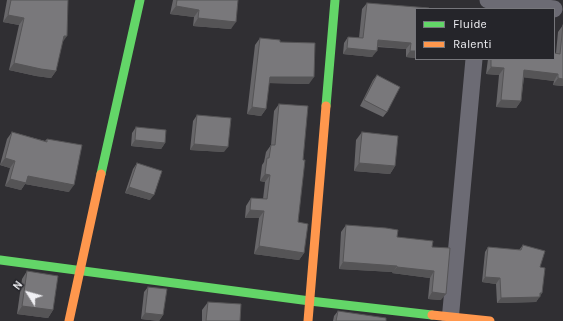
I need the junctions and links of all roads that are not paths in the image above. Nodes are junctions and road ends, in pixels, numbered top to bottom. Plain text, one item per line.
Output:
1 (140, 0) edge
2 (335, 0) edge
3 (488, 0) edge
4 (547, 8) edge
5 (474, 60) edge
6 (0, 260) edge
7 (80, 271) junction
8 (310, 301) junction
9 (450, 319) edge
10 (69, 321) edge
11 (308, 321) edge
12 (490, 321) edge

1 - 7 street
2 - 8 street
3 - 4 street
5 - 9 street
6 - 7 street
7 - 8 street
7 - 10 street
8 - 9 street
8 - 11 street
9 - 12 street

